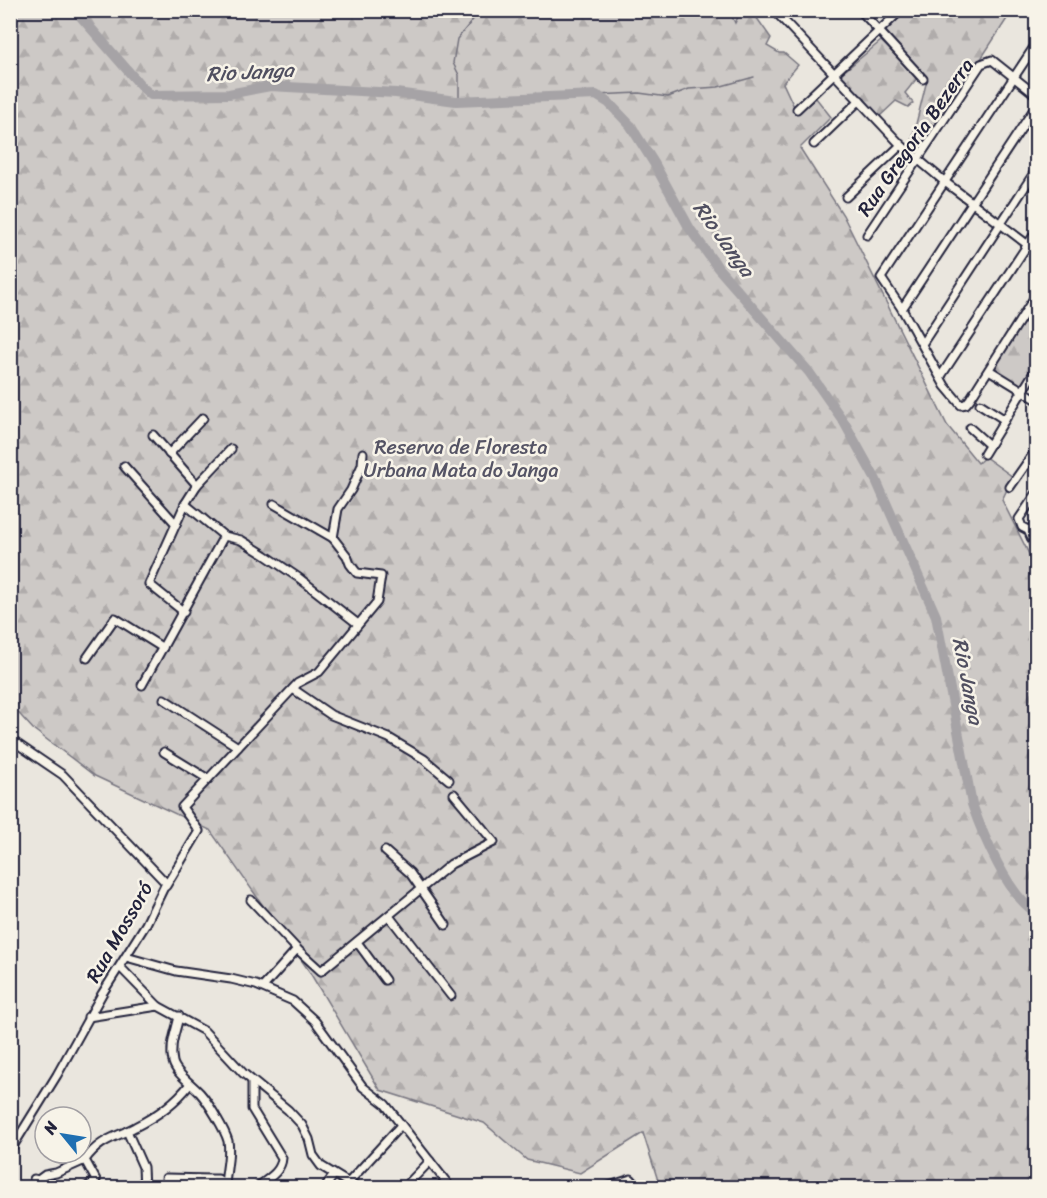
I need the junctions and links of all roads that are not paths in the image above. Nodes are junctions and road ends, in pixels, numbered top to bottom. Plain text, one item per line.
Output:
1 (774, 10) edge
2 (860, 10) edge
3 (900, 10) edge
4 (880, 31) junction
5 (1036, 44) edge
6 (836, 74) junction
7 (1015, 78) junction
8 (923, 79) dead end
9 (1036, 95) edge
10 (860, 100) junction
11 (1036, 106) edge
12 (797, 109) dead end
13 (814, 144) dead end
14 (901, 145) junction
15 (918, 159) junction
16 (1036, 170) edge
17 (945, 182) junction
18 (846, 197) dead end
19 (974, 203) junction
20 (1002, 224) junction
21 (1036, 231) edge
22 (867, 235) dead end
23 (1028, 245) junction
24 (1036, 251) edge
25 (1036, 295) edge
26 (902, 309) junction
27 (922, 344) junction
28 (1036, 369) edge
29 (989, 370) junction
30 (941, 376) junction
31 (1023, 391) junction
32 (1036, 399) edge
33 (980, 404) dead end
34 (203, 418) dead end
35 (1005, 420) junction
36 (970, 428) dead end
37 (153, 435) dead end
38 (989, 444) junction
39 (231, 449) dead end
40 (1036, 450) edge
41 (363, 453) dead end
42 (169, 454) junction
43 (984, 454) dead end
44 (124, 466) dead end
45 (197, 485) junction
46 (1010, 487) dead end
47 (1036, 494) edge
48 (185, 504) junction
49 (274, 504) dead end
50 (176, 524) junction
51 (1032, 527) edge
52 (224, 536) junction
53 (333, 538) junction
54 (1036, 549) edge
55 (184, 612) junction
56 (358, 624) junction
57 (163, 648) junction
58 (87, 658) dead end
59 (142, 685) dead end
60 (293, 689) junction
61 (164, 699) dead end
62 (10, 739) edge
63 (238, 747) junction
64 (164, 752) dead end
65 (208, 779) junction
66 (449, 780) dead end
67 (454, 794) dead end
68 (385, 851) dead end
69 (166, 886) junction
70 (422, 889) junction
71 (250, 900) dead end
72 (388, 916) junction
73 (446, 925) dead end
74 (357, 942) junction
75 (297, 949) junction
76 (126, 957) junction
77 (120, 967) junction
78 (385, 980) dead end
79 (263, 987) junction
80 (451, 996) dead end
81 (158, 1006) junction
82 (179, 1016) junction
83 (88, 1017) junction
84 (252, 1081) junction
85 (190, 1084) junction
86 (401, 1125) junction
87 (127, 1131) junction
88 (10, 1150) edge
89 (93, 1150) edge
90 (430, 1161) junction
91 (74, 1165) edge
92 (88, 1165) edge
93 (334, 1175) junction
94 (166, 1178) dead end
95 (34, 1179) dead end
96 (348, 1183) junction
97 (225, 1186) edge
98 (85, 1188) edge
99 (144, 1188) edge
100 (256, 1188) edge
101 (324, 1188) edge
102 (357, 1188) edge
103 (404, 1188) edge
104 (451, 1188) edge
105 (603, 1188) edge
106 (639, 1188) edge

1 - 6 street
2 - 4 street
3 - 4 street
4 - 6 street
4 - 8 street
5 - 7 street
6 - 10 street
6 - 12 street
7 - 9 street
7 - 15 street, Rua Gregoria Bezerra
7 - 17 street
10 - 13 street
10 - 14 street
11 - 19 street
14 - 15 street
14 - 18 street
15 - 17 street
15 - 22 street, Rua Gregoria Bezerra
16 - 20 street
17 - 19 street
17 - 26 street
19 - 20 street
19 - 26 street
20 - 23 street
20 - 27 street
21 - 23 street
23 - 24 street
23 - 30 street
25 - 29 street
26 - 27 street
27 - 30 street
28 - 31 street
29 - 30 street
29 - 31 street
31 - 32 street
31 - 35 street
33 - 35 street
34 - 42 street
35 - 38 street
36 - 38 street
37 - 42 street
38 - 43 street
39 - 45 street
40 - 46 street
41 - 53 street
42 - 45 street
44 - 50 street
45 - 48 street
47 - 51 street
48 - 50 street
48 - 52 street
49 - 53 street
50 - 55 street
51 - 54 street
52 - 55 street
52 - 56 street
53 - 56 street
55 - 57 street
56 - 60 street
57 - 58 street
57 - 59 street
60 - 63 street
60 - 66 street
61 - 63 street
62 - 69 street, Rua Mossoró
63 - 65 street
64 - 65 street
65 - 69 street
67 - 70 street
68 - 70 street
69 - 76 street, Rua Mossoró
70 - 72 street
70 - 73 street
71 - 75 street
72 - 74 street
72 - 80 street
74 - 75 street
74 - 78 street
75 - 79 street
76 - 77 street, Rua Mossoró
76 - 79 street
77 - 81 street
77 - 83 street, Rua Mossoró
79 - 86 street
81 - 82 street
81 - 83 street
82 - 84 street
82 - 85 street
83 - 88 street, Rua Mossoró
84 - 93 street
84 - 100 street
85 - 87 street
85 - 97 street
86 - 90 street
86 - 96 street
87 - 89 street
87 - 99 street
90 - 103 street
90 - 104 street
91 - 95 street
92 - 98 street
93 - 96 street
93 - 101 street
94 - 97 street
96 - 102 street
105 - 106 street

